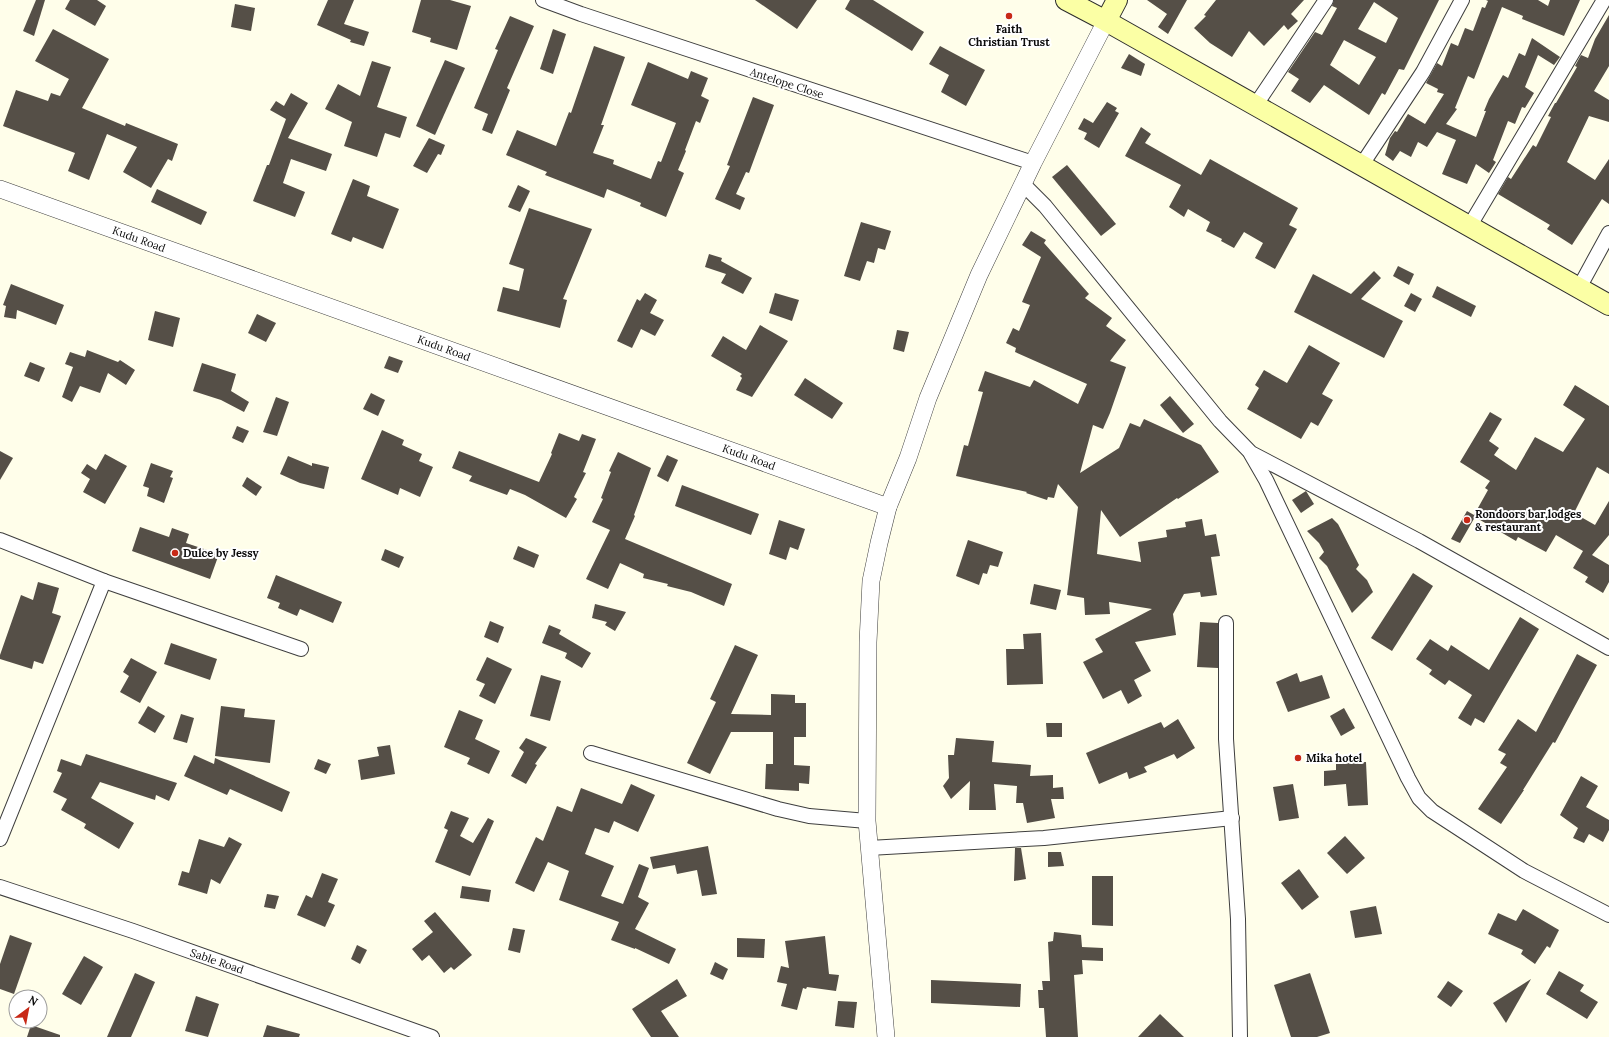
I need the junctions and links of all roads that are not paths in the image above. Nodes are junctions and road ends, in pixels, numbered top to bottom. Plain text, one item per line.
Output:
1 (543, 0) edge
2 (1066, 0) edge
3 (1117, 0) edge
4 (1326, 0) edge
5 (1462, 0) edge
6 (1604, 0) edge
7 (1106, 21) junction
8 (1255, 106) junction
9 (1033, 163) junction
10 (1361, 166) junction
11 (1023, 184) junction
12 (0, 189) edge
13 (1469, 227) junction
14 (1609, 233) edge
15 (1579, 288) junction
16 (1609, 305) edge
17 (1251, 453) junction
18 (888, 507) junction
19 (0, 540) edge
20 (104, 581) junction
21 (1226, 623) dead end
22 (1609, 648) edge
23 (301, 649) dead end
24 (591, 753) dead end
25 (1232, 818) junction
26 (867, 821) junction
27 (0, 839) edge
28 (869, 848) junction
29 (0, 887) edge
30 (1609, 915) edge
31 (432, 1037) edge
32 (886, 1037) edge
33 (1240, 1037) edge

1 - 9 street, Antelope Close
2 - 7 main road
3 - 7 main road
4 - 8 street
5 - 10 street
6 - 13 street
7 - 8 main road
7 - 9 street
8 - 10 main road
9 - 11 street
10 - 13 main road
11 - 17 street
11 - 18 street
12 - 18 street, Kudu Road
13 - 15 main road
14 - 15 street
15 - 16 main road
17 - 22 street
17 - 30 street
18 - 26 street
19 - 20 street
20 - 23 street
20 - 27 street
21 - 25 street
24 - 26 street
25 - 28 street
25 - 33 street
26 - 28 street
28 - 32 street
29 - 31 street, Sable Road

